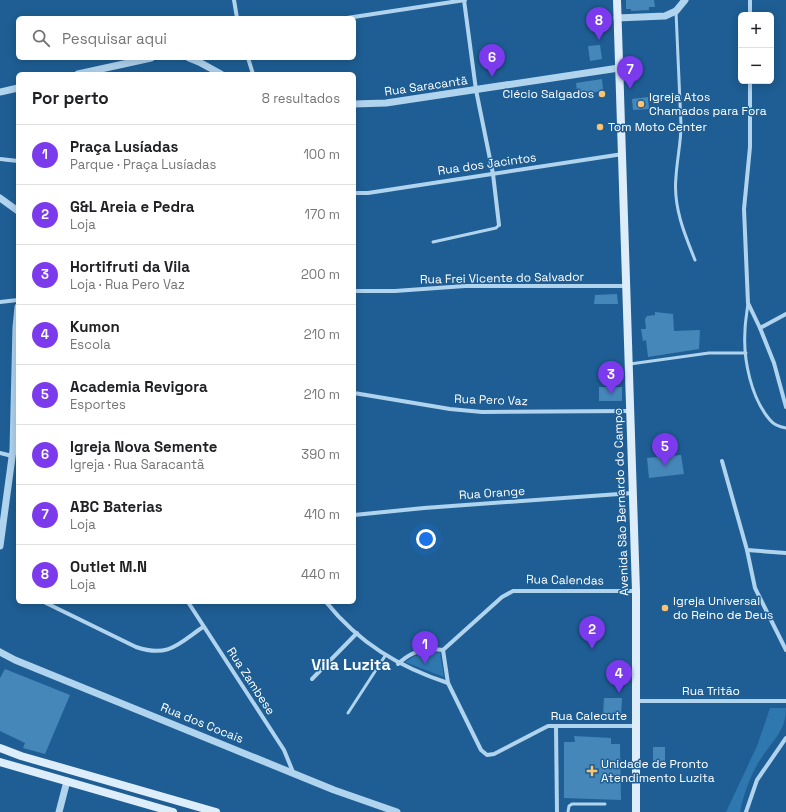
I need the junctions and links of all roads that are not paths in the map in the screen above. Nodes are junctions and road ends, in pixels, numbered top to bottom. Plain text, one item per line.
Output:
1 (234, 0) edge
2 (465, 0) edge
3 (617, 0) edge
4 (683, 0) edge
5 (750, 0) edge
6 (676, 10) junction
7 (750, 12) edge
8 (237, 16) edge
9 (356, 17) edge
10 (617, 18) junction
11 (141, 60) edge
12 (194, 60) edge
13 (249, 60) edge
14 (619, 68) junction
15 (87, 72) edge
16 (217, 72) edge
17 (252, 72) edge
18 (750, 84) edge
19 (16, 88) edge
20 (476, 90) junction
21 (0, 92) edge
22 (356, 104) edge
23 (623, 154) junction
24 (0, 159) edge
25 (16, 161) edge
26 (493, 174) junction
27 (356, 193) edge
28 (0, 198) edge
29 (16, 209) edge
30 (499, 225) joint
31 (433, 242) dead end
32 (695, 260) dead end
33 (627, 286) junction
34 (356, 291) edge
35 (16, 300) edge
36 (0, 302) edge
37 (748, 303) junction
38 (786, 314) edge
39 (16, 327) edge
40 (760, 328) junction
41 (746, 353) junction
42 (628, 365) junction
43 (356, 393) edge
44 (786, 406) edge
45 (630, 411) junction
46 (786, 428) edge
47 (14, 452) edge
48 (0, 453) edge
49 (722, 461) dead end
50 (633, 493) junction
51 (356, 515) edge
52 (0, 546) edge
53 (747, 550) junction
54 (786, 553) edge
55 (636, 591) junction
56 (48, 604) edge
57 (189, 604) edge
58 (328, 604) edge
59 (203, 627) junction
60 (357, 633) junction
61 (444, 650) junction
62 (786, 650) edge
63 (0, 652) edge
64 (385, 656) junction
65 (398, 664) junction
66 (312, 679) dead end
67 (448, 683) junction
68 (786, 701) edge
69 (636, 702) junction
70 (348, 713) dead end
71 (556, 726) junction
72 (636, 726) junction
73 (786, 738) edge
74 (0, 748) edge
75 (0, 762) edge
76 (293, 772) junction
77 (67, 781) junction
78 (605, 804) dead end
79 (59, 812) edge
80 (173, 812) edge
81 (216, 812) edge
82 (397, 812) edge
83 (557, 812) edge
84 (568, 812) edge
85 (636, 812) edge
86 (746, 812) edge

1 - 8 street
2 - 9 street
2 - 20 street
3 - 10 main road, Avenida São Bernardo do Campo
4 - 6 street
5 - 7 street
6 - 10 street
6 - 32 lane
10 - 14 main road, Avenida São Bernardo do Campo
11 - 15 street
12 - 16 street
13 - 17 street
14 - 20 street, Rua Saracantã
14 - 23 main road, Avenida São Bernardo do Campo
18 - 37 street
19 - 21 street
20 - 22 street, Rua Saracantã
20 - 26 street
23 - 26 street, Rua dos Jacintos
23 - 33 main road, Avenida São Bernardo do Campo
24 - 25 street
26 - 27 street, Rua dos Jacintos
26 - 30 street
28 - 29 street
30 - 31 lane
33 - 34 street, Rua Frei Vicente do Salvador
33 - 42 main road, Avenida São Bernardo do Campo
35 - 36 street
37 - 40 street
37 - 41 lane
38 - 40 street
39 - 47 street
40 - 44 street
41 - 42 lane
41 - 46 lane
42 - 45 main road, Avenida São Bernardo do Campo
43 - 45 street, Rua Pero Vaz
45 - 50 main road, Avenida São Bernardo do Campo
47 - 48 street
47 - 52 street
49 - 53 street
50 - 51 street, Rua Orange
50 - 55 main road, Avenida São Bernardo do Campo
53 - 54 street
53 - 62 street
55 - 61 street, Rua Calendas
55 - 69 main road, Avenida São Bernardo do Campo
56 - 59 street
57 - 59 street, Rua Zambese
58 - 60 street
59 - 76 street, Rua Zambese
60 - 64 street
60 - 66 street
61 - 65 street
61 - 67 street
63 - 76 street, Rua dos Cocais
64 - 65 street
64 - 70 lane
65 - 67 street
67 - 71 street, Rua Calecute
68 - 69 street, Rua Tritão
69 - 72 main road, Avenida São Bernardo do Campo
71 - 72 street, Rua Calecute
71 - 83 street
72 - 85 main road, Avenida São Bernardo do Campo
73 - 86 street
74 - 81 main road
75 - 77 main road
76 - 82 street, Rua dos Cocais
77 - 79 street
77 - 80 main road
78 - 84 lane

